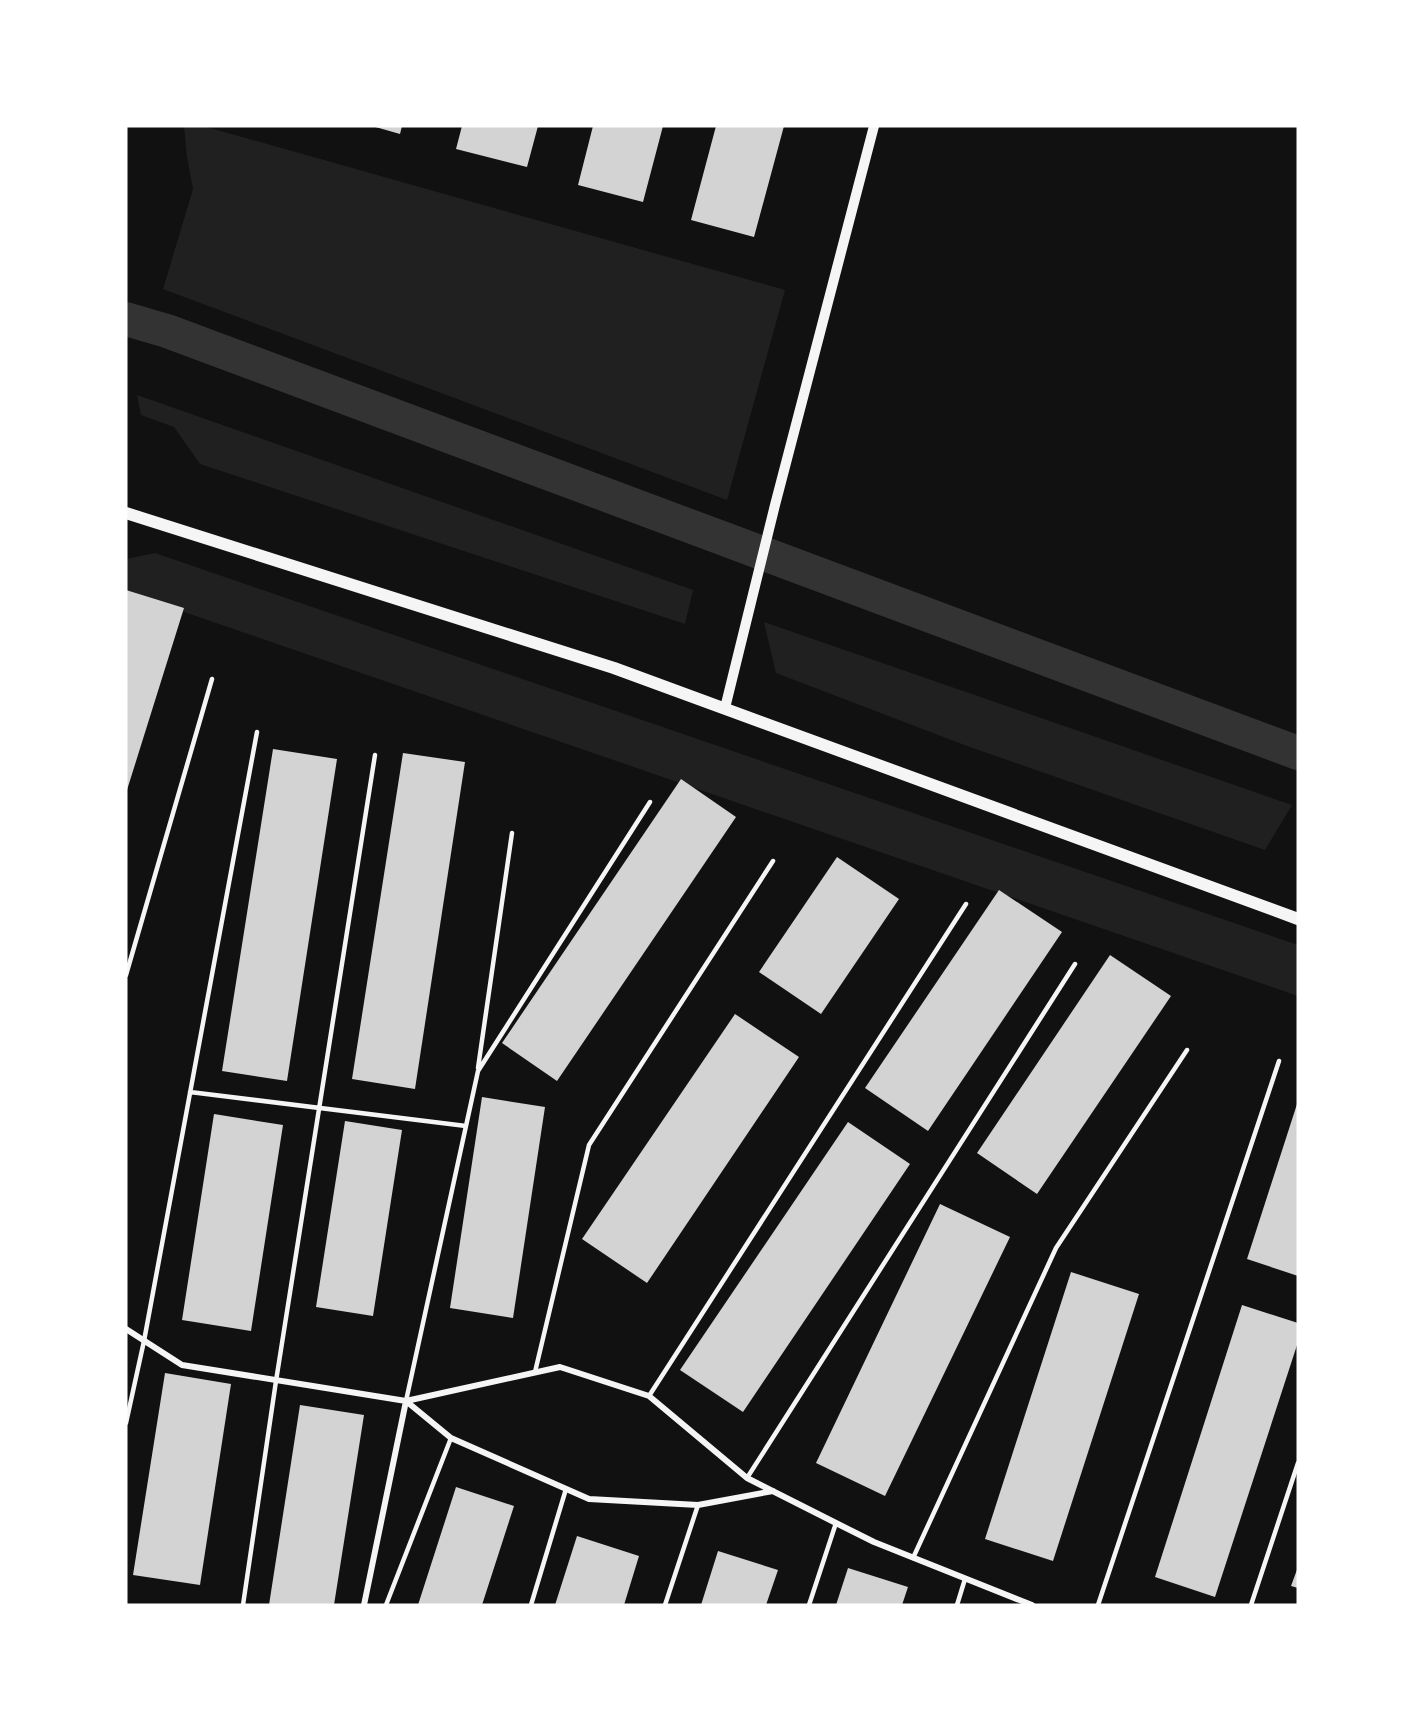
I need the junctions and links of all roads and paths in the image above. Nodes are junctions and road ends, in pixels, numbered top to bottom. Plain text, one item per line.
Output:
1 (874, 126) edge
2 (126, 513) edge
3 (212, 679) dead end
4 (725, 708) junction
5 (257, 732) dead end
6 (375, 755) dead end
7 (650, 802) dead end
8 (512, 833) dead end
9 (773, 861) dead end
10 (966, 904) dead end
11 (1298, 919) edge
12 (1075, 964) dead end
13 (126, 975) edge
14 (1187, 1050) dead end
15 (1279, 1061) dead end
16 (478, 1071) junction
17 (190, 1092) junction
18 (319, 1108) junction
19 (466, 1126) junction
20 (126, 1329) edge
21 (144, 1341) junction
22 (535, 1372) junction
23 (276, 1381) junction
24 (649, 1396) junction
25 (406, 1401) junction
26 (126, 1423) edge
27 (451, 1438) junction
28 (1298, 1463) edge
29 (747, 1478) junction
30 (566, 1489) junction
31 (774, 1491) junction
32 (698, 1505) junction
33 (836, 1523) junction
34 (913, 1558) junction
35 (965, 1579) junction
36 (243, 1605) edge
37 (364, 1605) edge
38 (386, 1605) edge
39 (531, 1605) edge
40 (665, 1605) edge
41 (809, 1605) edge
42 (957, 1605) edge
43 (1032, 1605) edge
44 (1098, 1605) edge
45 (1251, 1605) edge

1 - 4 street
2 - 4 main road
3 - 13 lane
4 - 11 main road
5 - 17 lane
6 - 18 lane
7 - 16 lane
8 - 16 lane
9 - 22 lane
10 - 24 lane
12 - 29 lane
14 - 34 lane
15 - 44 lane
16 - 19 lane
17 - 18 lane
17 - 21 lane
18 - 19 lane
18 - 23 lane
19 - 25 lane
20 - 21 street
21 - 23 street
21 - 26 lane
22 - 24 street
22 - 25 street
23 - 25 street
23 - 36 lane
24 - 29 street
25 - 27 street
25 - 37 street
27 - 30 street
27 - 38 lane
28 - 45 lane
29 - 31 street
30 - 32 street
30 - 39 lane
31 - 32 street
31 - 33 street
32 - 40 lane
33 - 34 street
33 - 41 lane
34 - 35 street
35 - 42 lane
35 - 43 street

